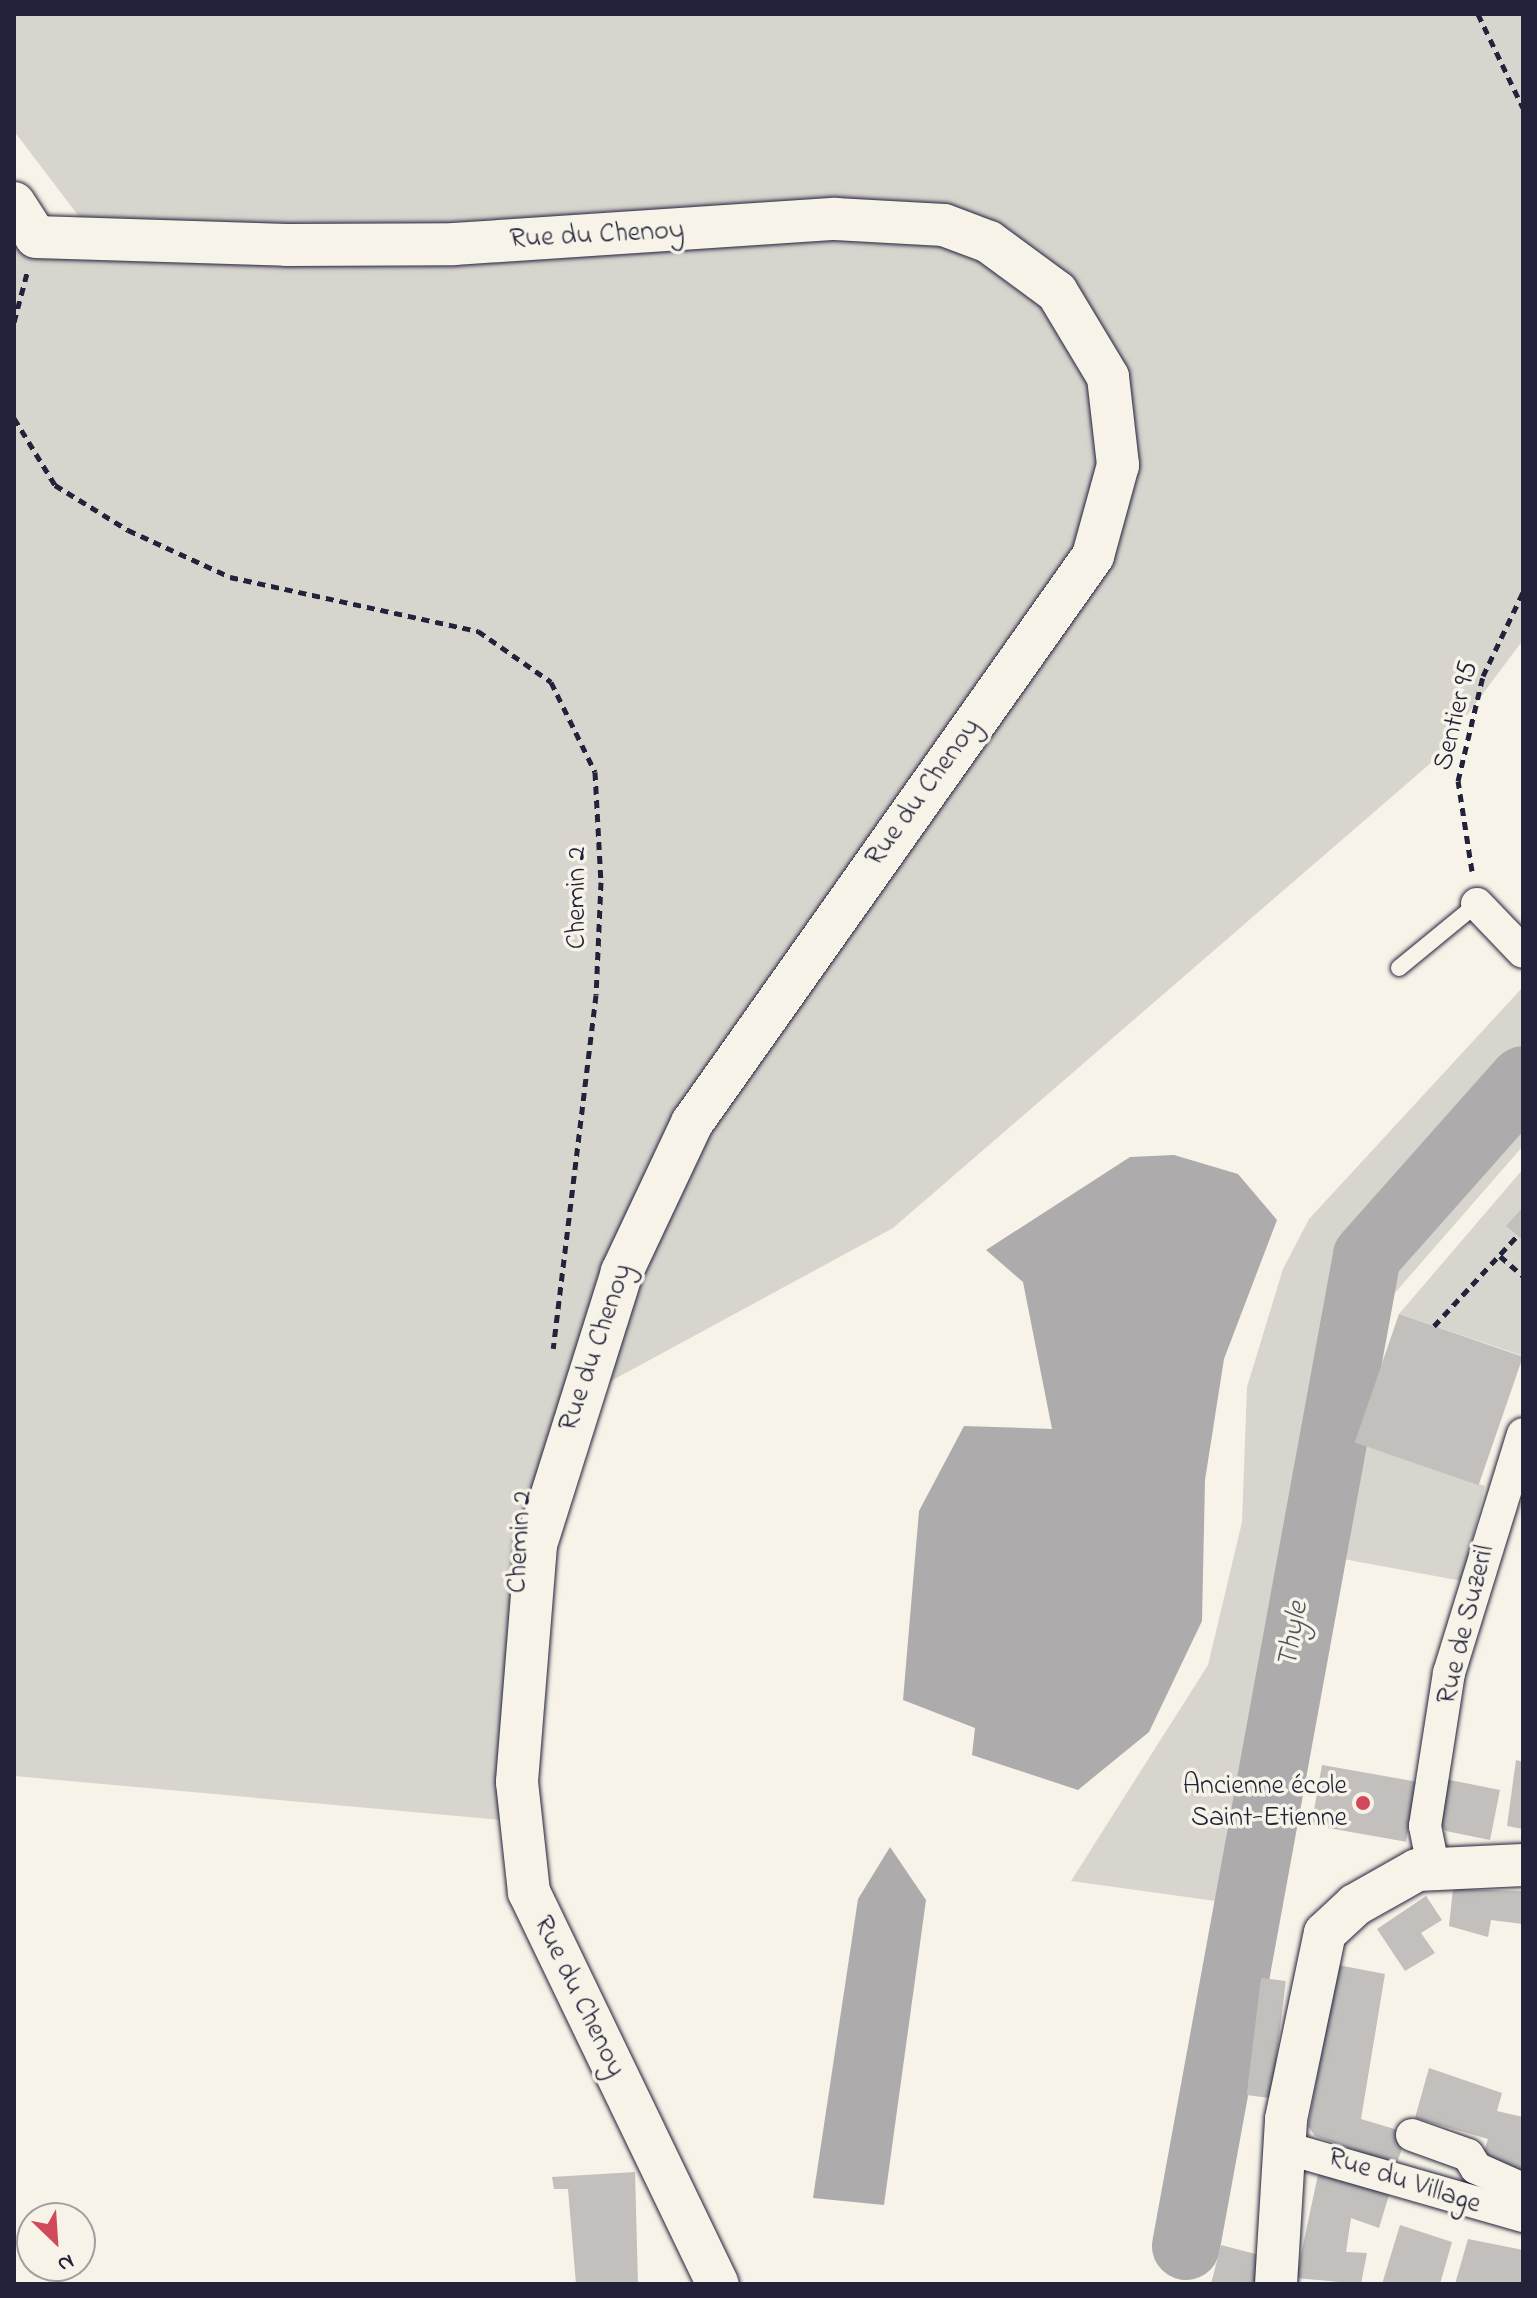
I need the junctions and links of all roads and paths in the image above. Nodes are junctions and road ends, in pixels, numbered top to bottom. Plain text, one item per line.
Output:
1 (1478, 14) edge
2 (1523, 108) edge
3 (21, 226) edge
4 (14, 322) edge
5 (14, 418) edge
6 (1523, 592) edge
7 (1477, 904) junction
8 (1523, 952) edge
9 (1399, 968) dead end
10 (1518, 1235) dead end
11 (1500, 1255) junction
12 (1523, 1276) edge
13 (1434, 1326) dead end
14 (551, 1366) dead end
15 (1523, 1434) edge
16 (1523, 1865) edge
17 (1433, 1866) junction
18 (1412, 2135) dead end
19 (1286, 2148) junction
20 (1523, 2189) edge
21 (1523, 2216) edge
22 (718, 2284) edge
23 (1276, 2284) edge

1 - 2 path
3 - 4 path
3 - 22 street, Rue du Chenoy
5 - 14 path, Chemin 2
6 - 7 path, Sentier 95
7 - 8 street
7 - 9 lane
10 - 11 path
11 - 12 path
11 - 13 path
15 - 17 street, Rue de Suzeril
16 - 17 street
17 - 19 street
18 - 20 street
19 - 21 street, Rue du Village
19 - 23 street

